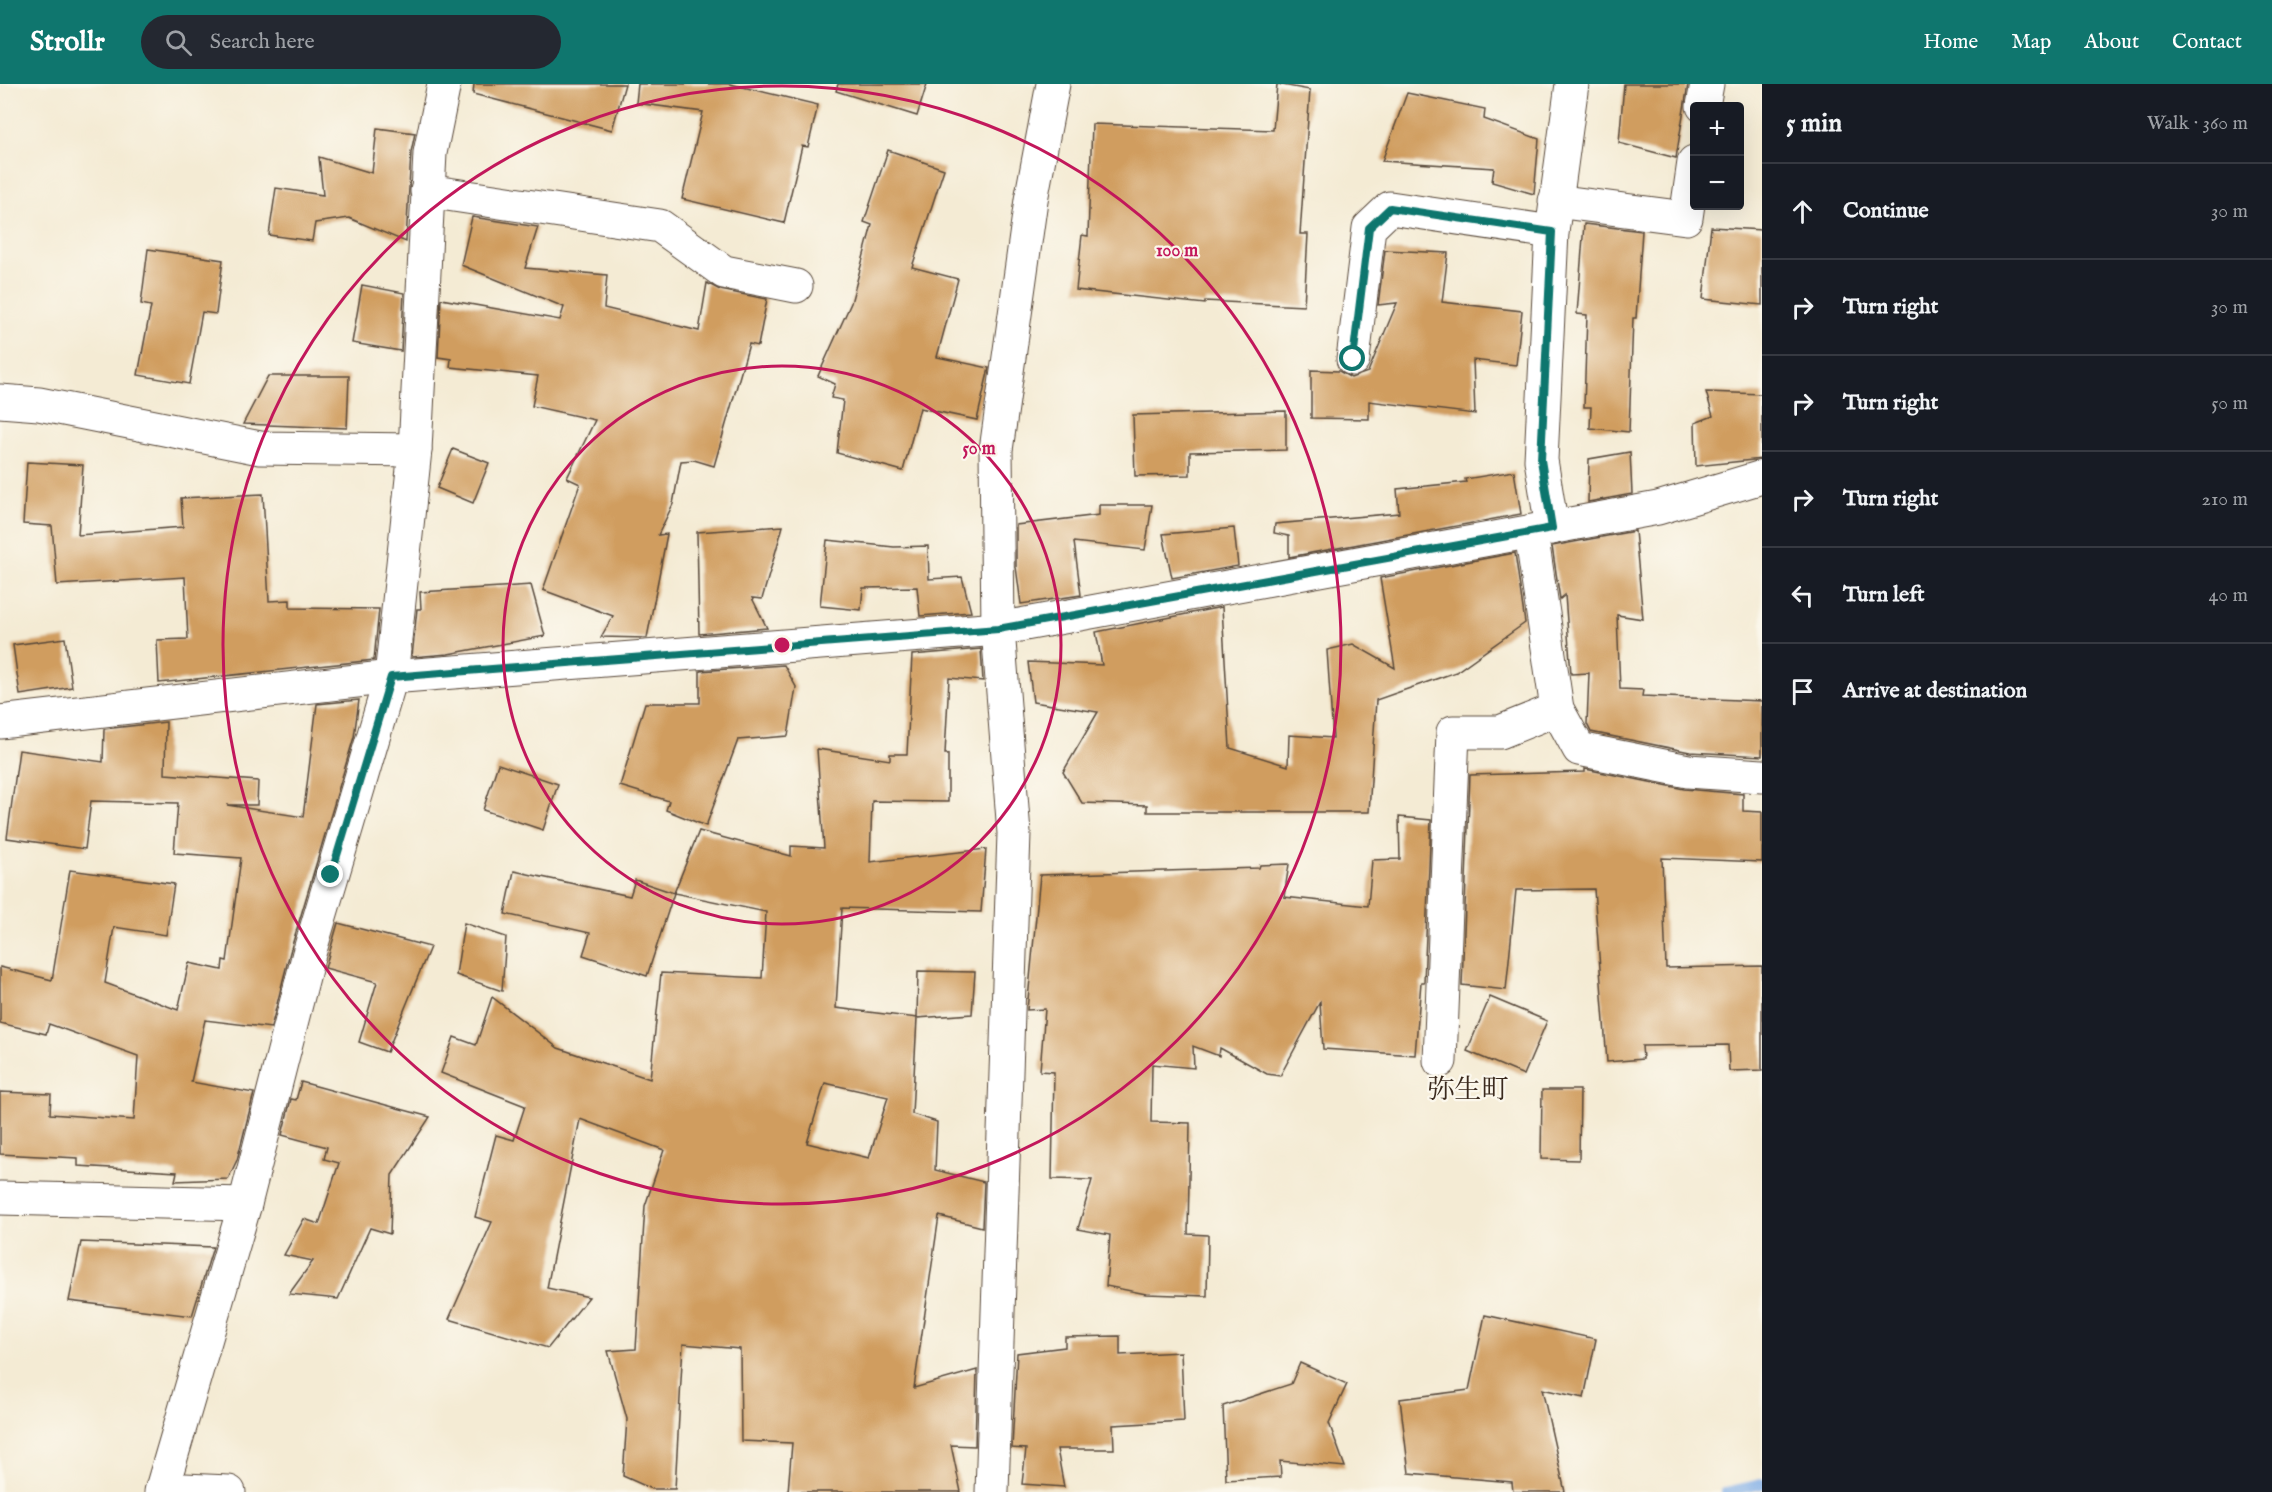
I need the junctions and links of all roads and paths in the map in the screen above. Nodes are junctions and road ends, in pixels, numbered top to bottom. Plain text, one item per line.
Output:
1 (444, 84) edge
2 (1053, 84) edge
3 (1572, 84) edge
4 (1707, 84) edge
5 (1704, 102) edge
6 (427, 191) junction
7 (1690, 193) edge
8 (1554, 216) junction
9 (796, 286) dead end
10 (1353, 359) dead end
11 (0, 401) edge
12 (415, 450) junction
13 (1762, 477) edge
14 (1541, 530) junction
15 (998, 629) junction
16 (391, 677) junction
17 (1557, 709) junction
18 (0, 722) edge
19 (1762, 776) edge
20 (1440, 1061) dead end
21 (0, 1198) edge
22 (245, 1204) junction
23 (162, 1490) edge
24 (229, 1492) edge
25 (992, 1492) edge

1 - 6 street
2 - 15 street
3 - 8 street
4 - 5 street
6 - 9 street
6 - 12 street
7 - 8 street
8 - 10 street
8 - 14 street
11 - 12 street
12 - 16 street
13 - 14 street
14 - 15 street
14 - 17 street
15 - 16 street
15 - 25 street
16 - 18 street
16 - 22 street
17 - 19 street
17 - 20 street
21 - 22 street
22 - 23 street
23 - 24 street

